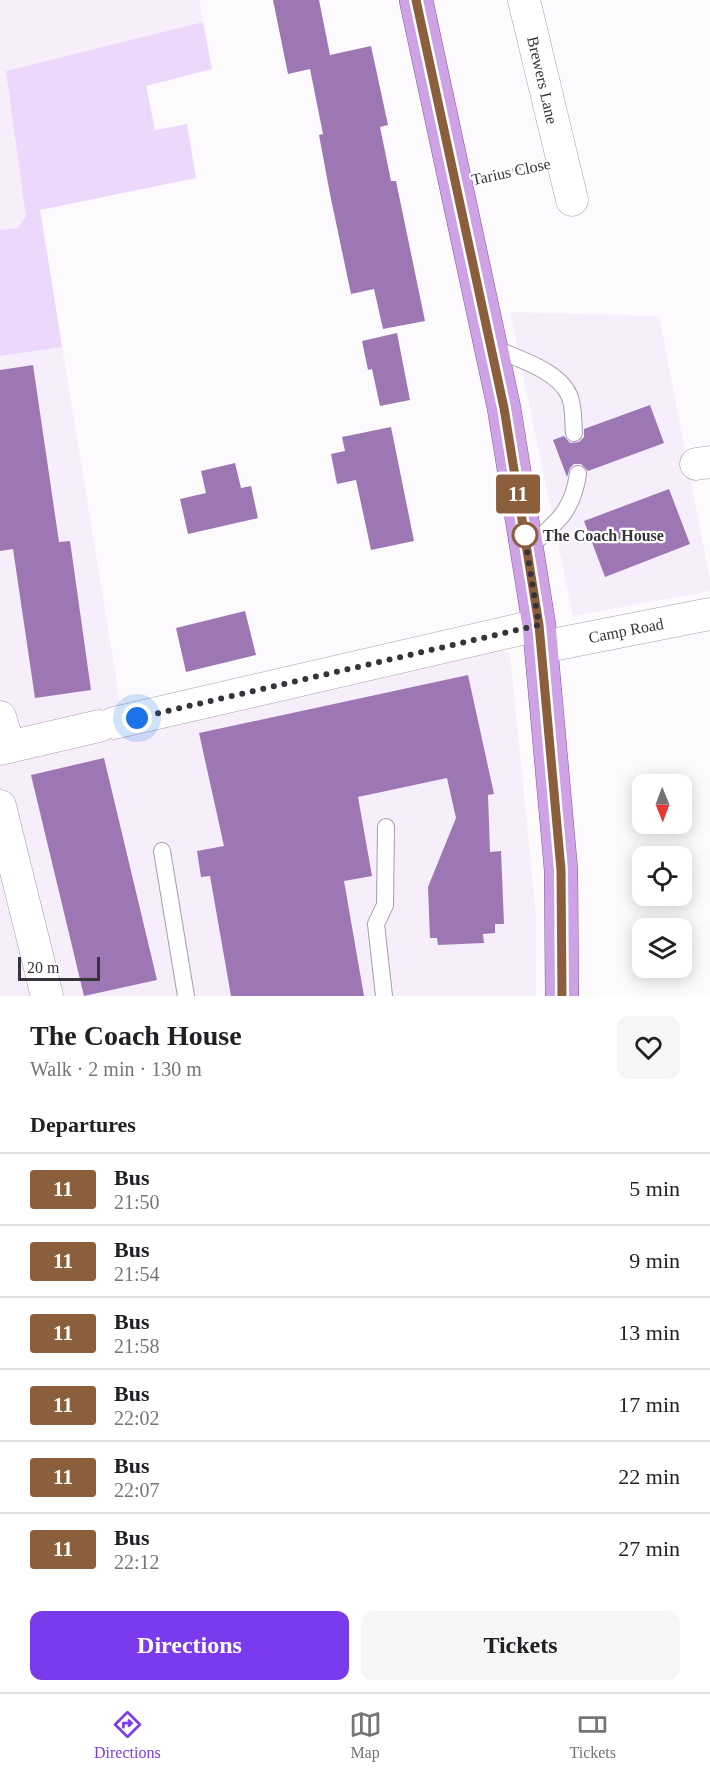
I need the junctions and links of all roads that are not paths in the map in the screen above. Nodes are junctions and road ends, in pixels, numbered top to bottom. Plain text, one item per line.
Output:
1 (416, 0) edge
2 (524, 0) edge
3 (562, 160) joint
4 (572, 200) dead end
5 (491, 347) junction
6 (574, 433) dead end
7 (578, 474) dead end
8 (527, 549) junction
9 (710, 614) edge
10 (541, 636) junction
11 (3, 737) edge
12 (0, 806) edge
13 (386, 826) dead end
14 (162, 851) dead end
15 (48, 996) edge
16 (186, 996) edge
17 (384, 996) edge
18 (562, 996) edge

1 - 5 main road
2 - 3 street, Brewers Lane
3 - 4 street, Tarius Close
5 - 6 lane
5 - 8 main road
7 - 8 lane
8 - 10 main road
9 - 10 street, Camp Road
10 - 11 street, Camp Road
10 - 18 main road
12 - 15 street
13 - 17 lane
14 - 16 lane

